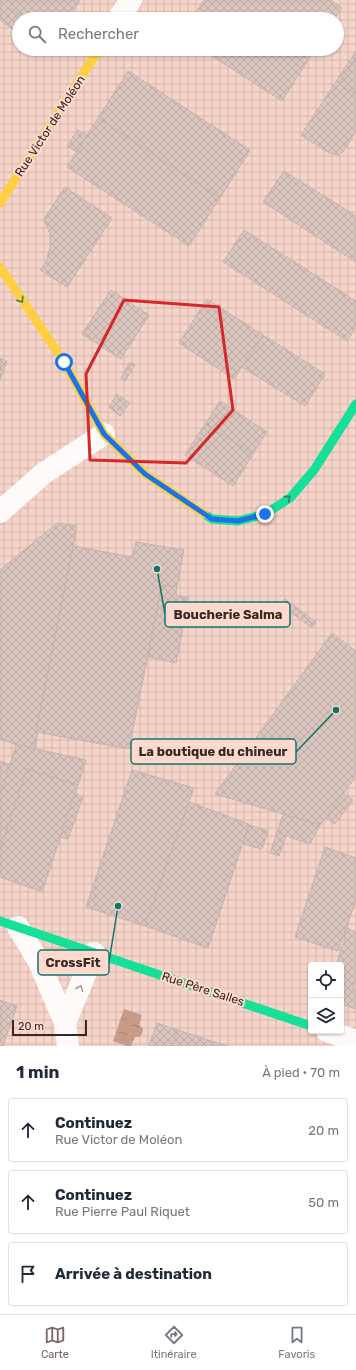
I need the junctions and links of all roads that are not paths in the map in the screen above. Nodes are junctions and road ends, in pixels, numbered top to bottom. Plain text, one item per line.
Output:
1 (130, 0) edge
2 (122, 12) edge
3 (94, 56) edge
4 (0, 203) edge
5 (0, 268) edge
6 (356, 404) edge
7 (104, 434) junction
8 (0, 512) edge
9 (9, 924) edge
10 (94, 953) junction
11 (65, 1023) junction
12 (308, 1025) edge
13 (336, 1034) edge
14 (356, 1041) edge
15 (68, 1046) edge

1 - 2 street
3 - 4 street, Rue Victor de Moléon
5 -> 7 street
7 -> 6 street
7 - 8 street
9 - 10 street, Rue Père Salles
9 - 11 street, Rue Père Salles
11 -> 10 street, Rue Père Salles
10 - 12 street, Rue Père Salles
11 - 15 street, Rue Père Salles
13 - 14 street

